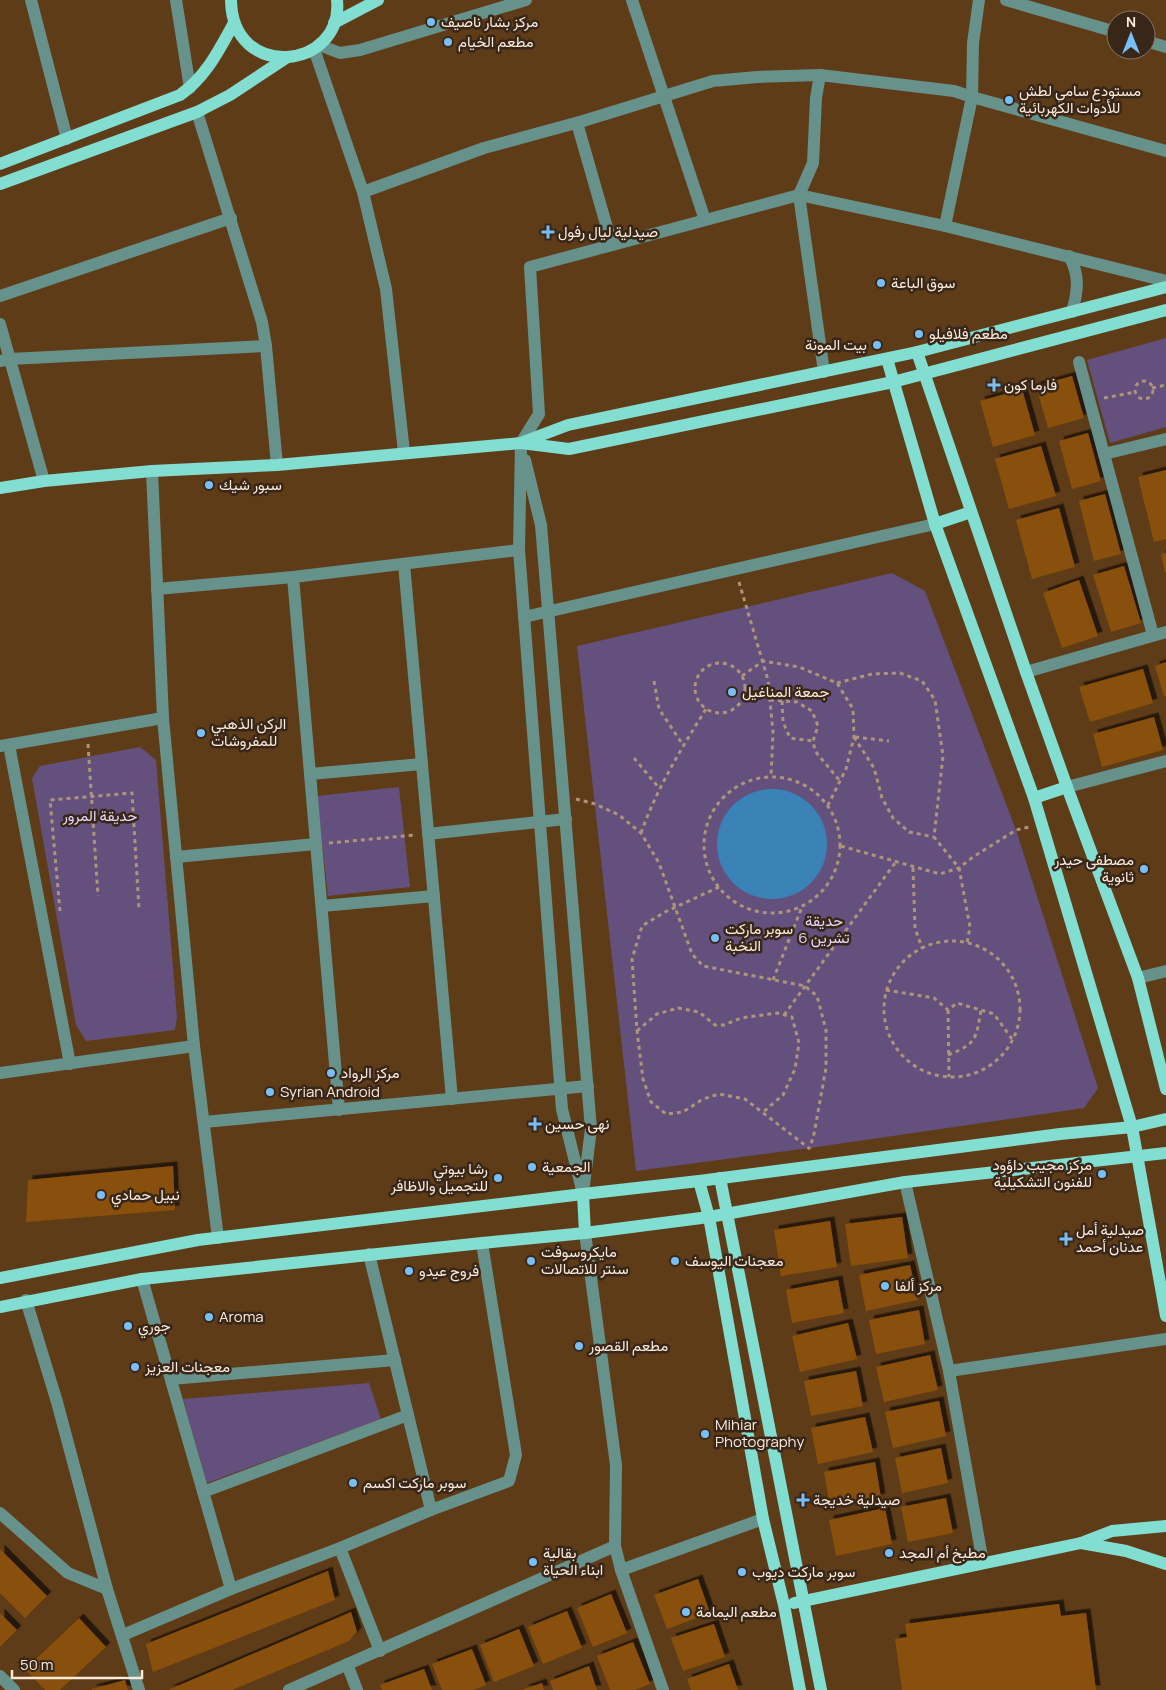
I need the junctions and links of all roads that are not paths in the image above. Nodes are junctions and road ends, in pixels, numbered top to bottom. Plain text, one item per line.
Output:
1 (31, 0) edge
2 (176, 0) edge
3 (231, 0) edge
4 (337, 0) edge
5 (378, 0) edge
6 (526, 0) edge
7 (632, 0) edge
8 (979, 0) edge
9 (1006, 0) edge
10 (234, 22) junction
11 (334, 22) junction
12 (1106, 29) edge
13 (316, 47) junction
14 (286, 58) junction
15 (820, 75) junction
16 (190, 88) junction
17 (663, 96) junction
18 (972, 97) junction
19 (197, 112) junction
20 (577, 123) junction
21 (67, 139) junction
22 (1166, 150) edge
23 (0, 164) edge
24 (0, 184) edge
25 (363, 192) junction
26 (799, 195) junction
27 (231, 218) junction
28 (705, 220) junction
29 (945, 226) junction
30 (612, 245) junction
31 (1069, 256) junction
32 (1166, 281) edge
33 (1166, 287) edge
34 (0, 296) edge
35 (1166, 310) edge
36 (1072, 312) junction
37 (0, 324) edge
38 (266, 346) junction
39 (917, 352) junction
40 (887, 359) junction
41 (5, 360) edge
42 (1079, 362) dead end
43 (824, 372) junction
44 (924, 374) junction
45 (893, 382) junction
46 (1166, 439) edge
47 (521, 443) junction
48 (404, 452) junction
49 (1104, 454) junction
50 (277, 465) junction
51 (152, 471) junction
52 (44, 481) junction
53 (0, 488) edge
54 (971, 512) junction
55 (935, 524) junction
56 (519, 550) junction
57 (404, 564) junction
58 (293, 577) junction
59 (157, 589) junction
60 (548, 612) junction
61 (524, 617) junction
62 (1166, 632) edge
63 (1153, 635) junction
64 (1026, 672) junction
65 (163, 718) junction
66 (4, 745) edge
67 (1166, 761) edge
68 (422, 764) junction
69 (310, 774) junction
70 (1067, 787) junction
71 (1034, 798) junction
72 (566, 820) junction
73 (540, 823) junction
74 (428, 834) junction
75 (316, 844) junction
76 (176, 857) junction
77 (434, 896) junction
78 (322, 906) junction
79 (1166, 971) edge
80 (1138, 978) junction
81 (194, 1046) junction
82 (70, 1064) junction
83 (0, 1073) edge
84 (588, 1086) junction
85 (1166, 1089) edge
86 (560, 1090) junction
87 (452, 1099) junction
88 (339, 1110) junction
89 (1166, 1119) edge
90 (204, 1122) junction
91 (1132, 1128) junction
92 (1166, 1153) edge
93 (1138, 1155) junction
94 (720, 1178) junction
95 (699, 1181) junction
96 (905, 1182) junction
97 (583, 1194) junction
98 (727, 1212) junction
99 (709, 1217) junction
100 (586, 1234) junction
101 (218, 1238) junction
102 (482, 1243) junction
103 (369, 1254) junction
104 (0, 1278) edge
105 (142, 1279) junction
106 (26, 1300) junction
107 (0, 1307) edge
108 (1166, 1316) edge
109 (1166, 1339) edge
110 (395, 1360) junction
111 (949, 1371) junction
112 (170, 1379) junction
113 (408, 1415) junction
114 (203, 1492) junction
115 (431, 1510) junction
116 (0, 1513) edge
117 (764, 1519) junction
118 (1166, 1526) edge
119 (1081, 1543) junction
120 (615, 1546) junction
121 (340, 1548) junction
122 (983, 1563) junction
123 (1166, 1564) edge
124 (621, 1570) junction
125 (107, 1589) junction
126 (231, 1590) junction
127 (802, 1601) junction
128 (784, 1605) junction
129 (123, 1635) junction
130 (380, 1651) junction
131 (347, 1664) junction
132 (0, 1676) edge
133 (14, 1690) edge
134 (139, 1690) edge
135 (289, 1690) edge
136 (357, 1690) edge
137 (663, 1690) edge
138 (800, 1690) edge
139 (821, 1690) edge

1 - 21 street
2 - 16 street
3 - 10 main road
4 - 11 main road
5 - 11 main road
6 - 13 street
7 - 17 street
8 - 18 street
9 - 12 street
10 - 14 main road
10 - 16 main road
11 - 13 main road
13 - 14 main road
13 - 25 street
14 - 19 main road
15 - 17 street
15 - 18 street
15 - 26 street
16 - 21 main road
17 - 20 street
17 - 28 street
18 - 22 street
18 - 29 street
19 - 24 main road
19 - 27 street
20 - 25 street
20 - 30 street
21 - 23 main road
25 - 48 street
26 - 28 street
26 - 29 street
26 - 43 street
27 - 34 street
27 - 38 street
28 - 30 street
29 - 31 street
30 - 47 street
31 - 32 street
31 - 36 street
33 - 36 main road
35 - 44 main road
36 - 39 main road
37 - 41 street
38 - 41 street
38 - 50 street
39 - 40 main road
39 - 44 main road
40 - 43 main road
40 - 45 main road
41 - 52 street
42 - 49 street
43 - 47 main road
44 - 45 main road
44 - 54 main road
45 - 47 main road
45 - 55 main road
46 - 49 street
47 - 48 main road
47 - 56 street
47 - 60 street
48 - 50 main road
49 - 63 street
50 - 51 main road
51 - 52 main road
51 - 59 street
52 - 53 main road
54 - 55 main road
54 - 64 main road
55 - 60 street
55 - 71 main road
56 - 57 street
56 - 61 street
57 - 58 street
57 - 68 street
58 - 59 street
58 - 69 street
59 - 65 street
60 - 61 street
60 - 72 street
61 - 73 street
62 - 63 street
63 - 64 street
64 - 70 main road
65 - 66 street
65 - 76 street
66 - 82 street
67 - 70 street
68 - 69 street
68 - 74 street
69 - 75 street
70 - 71 main road
70 - 80 main road
71 - 91 main road
72 - 73 street
72 - 84 street
73 - 74 street
73 - 86 street
74 - 77 street
75 - 76 street
75 - 78 street
76 - 81 street
77 - 78 street
77 - 87 street
78 - 88 street
79 - 80 street
80 - 85 main road
81 - 82 street
81 - 90 street
82 - 83 street
84 - 86 street
84 - 97 street
86 - 87 street
86 - 97 street
87 - 88 street
88 - 90 street
89 - 91 main road
90 - 101 street
91 - 93 main road
91 - 94 main road
92 - 93 main road
93 - 96 main road
93 - 108 main road
94 - 95 main road
94 - 98 main road
95 - 97 main road
95 - 99 main road
96 - 98 main road
96 - 111 street
97 - 100 main road
97 - 101 main road
98 - 99 main road
98 - 127 main road
99 - 100 main road
99 - 117 main road
100 - 102 main road
100 - 120 street
101 - 104 main road
102 - 103 main road
102 - 115 street
103 - 105 main road
103 - 110 street
105 - 106 main road
105 - 112 street
106 - 107 main road
106 - 125 street
109 - 111 street
110 - 112 street
110 - 113 street
111 - 122 street
112 - 114 street
113 - 114 street
113 - 115 street
114 - 126 street
115 - 121 street
116 - 125 street
117 - 124 street
117 - 128 main road
118 - 119 main road
119 - 122 main road
119 - 123 main road
120 - 124 street
120 - 130 street
121 - 126 street
121 - 130 street
122 - 127 main road
124 - 137 street
125 - 129 street
126 - 129 street
127 - 128 main road
127 - 139 main road
128 - 138 main road
129 - 134 street
130 - 131 street
131 - 135 street
131 - 136 street
132 - 133 street

